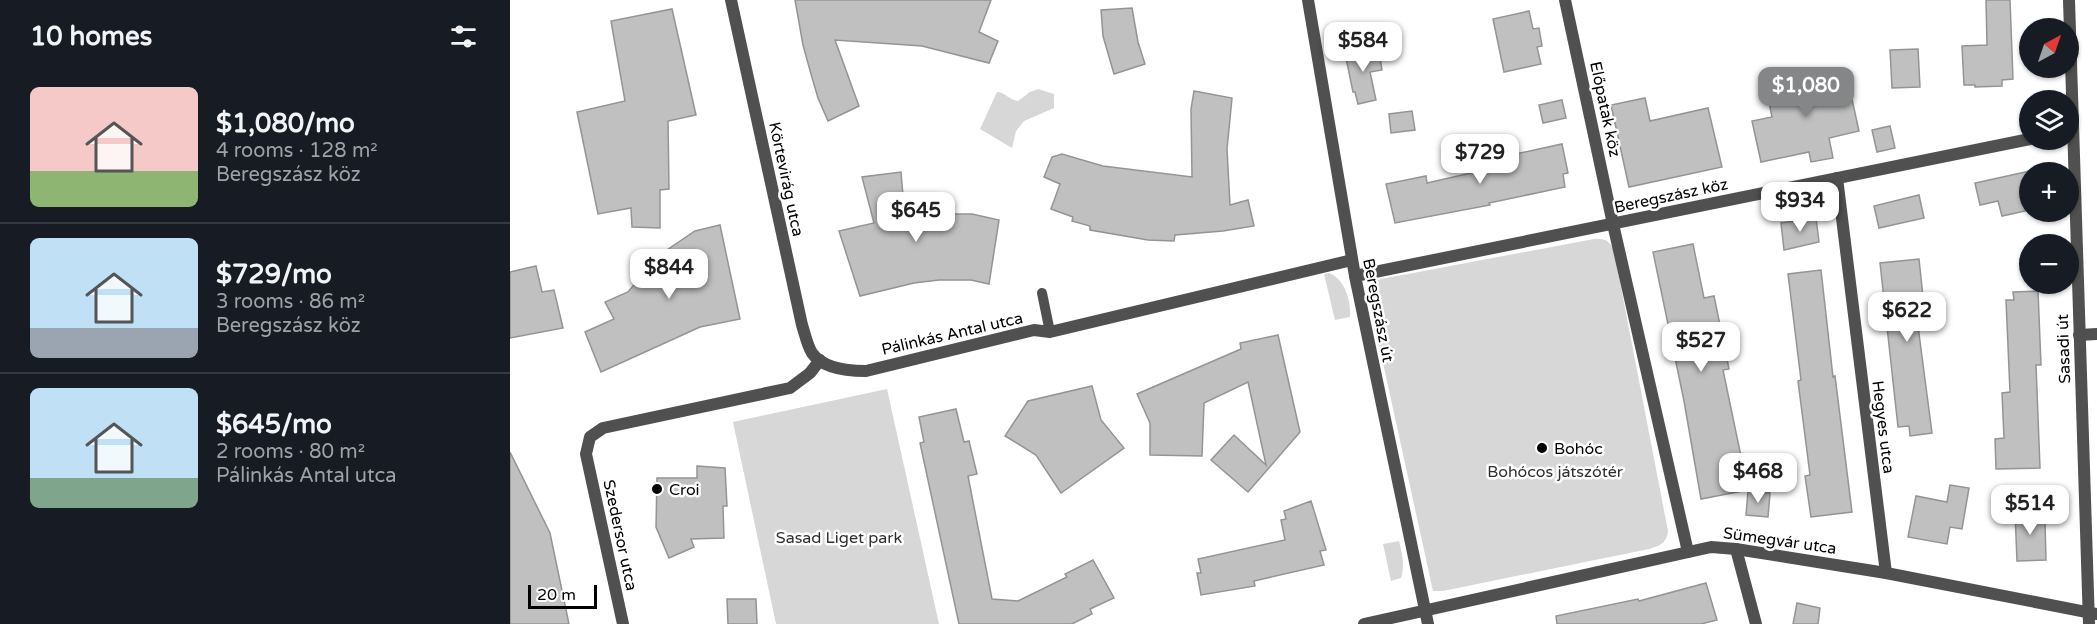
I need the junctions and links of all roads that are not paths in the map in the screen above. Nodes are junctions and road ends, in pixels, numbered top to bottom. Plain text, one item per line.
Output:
1 (731, 0) edge
2 (1308, 0) edge
3 (1565, 0) edge
4 (2069, 0) edge
5 (2070, 90) edge
6 (2019, 141) edge
7 (2071, 150) edge
8 (1837, 178) junction
9 (1613, 224) junction
10 (1352, 260) junction
11 (1355, 276) junction
12 (1042, 293) dead end
13 (1050, 332) junction
14 (2097, 334) edge
15 (2079, 335) junction
16 (820, 360) junction
17 (1736, 549) junction
18 (1688, 552) junction
19 (1886, 573) junction
20 (1425, 611) junction
21 (2092, 617) edge
22 (623, 624) edge
23 (1364, 624) edge
24 (1428, 624) edge
25 (1756, 624) edge

1 - 16 street, Körtevirág utca
2 - 10 street, Beregszász út
3 - 9 street, Előpatak köz
4 - 5 street, Sasadi út
6 - 8 street, Beregszász köz
7 - 15 street, Sasadi út
8 - 9 street, Beregszász köz
8 - 19 street, Hegyes utca
9 - 11 street, Beregszász köz
9 - 18 street, Előpatak köz
10 - 11 street, Beregszász út
10 - 13 street, Pálinkás Antal utca
11 - 20 street, Beregszász út
12 - 13 lane
13 - 16 street, Pálinkás Antal utca
14 - 15 street
15 - 21 street, Sasadi út
16 - 22 street, Szedersor utca
17 - 18 street, Sümegvár utca
17 - 19 street, Sümegvár utca
17 - 25 street
18 - 20 street, Sümegvár utca
19 - 21 street, Sümegvár utca
20 - 23 street, Sümegvár utca
20 - 24 street, Beregszász út

